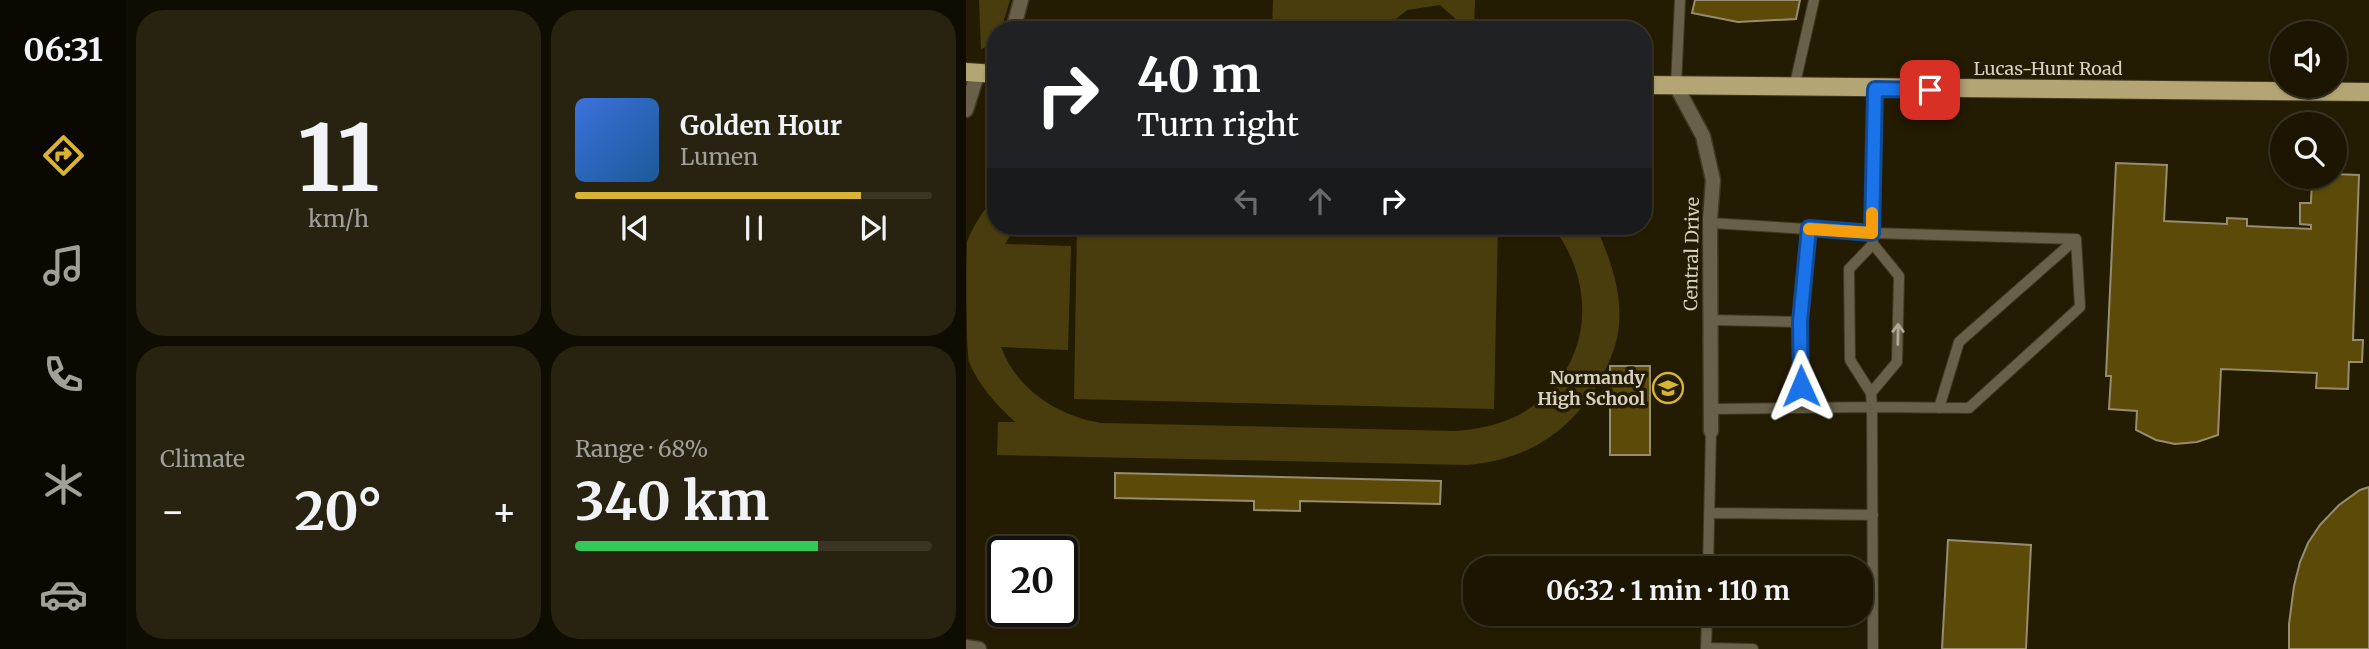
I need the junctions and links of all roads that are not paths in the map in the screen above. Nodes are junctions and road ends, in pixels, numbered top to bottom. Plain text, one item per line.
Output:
1 (1021, 0) edge
2 (1681, 0) edge
3 (1814, 0) edge
4 (1015, 21) edge
5 (980, 73) edge
6 (1652, 85) edge
7 (1676, 86) junction
8 (1794, 88) junction
9 (1875, 89) junction
10 (2369, 92) edge
11 (966, 110) edge
12 (1711, 223) junction
13 (1809, 228) junction
14 (1872, 233) junction
15 (2076, 239) junction
16 (1873, 244) junction
17 (1711, 320) junction
18 (1800, 322) junction
19 (1871, 393) junction
20 (1872, 407) junction
21 (1801, 408) junction
22 (1939, 408) junction
23 (1711, 409) junction
24 (1711, 431) joint
25 (1709, 513) junction
26 (1873, 515) junction
27 (1708, 556) edge
28 (1873, 556) edge
29 (1707, 626) edge
30 (1873, 626) edge
31 (966, 647) edge
32 (1706, 648) edge
33 (979, 649) edge
34 (1753, 649) edge
35 (1873, 649) edge

1 - 4 street
2 - 7 lane
3 - 8 lane
5 - 11 street
6 - 7 main road, Lucas-Hunt Road
7 - 8 main road, Lucas-Hunt Road
7 - 12 street, Central Drive
8 - 9 main road, Lucas-Hunt Road
9 - 10 main road, Lucas-Hunt Road
9 - 14 lane
12 - 13 lane
12 - 17 street, Central Drive
13 - 14 lane
13 - 18 lane
14 - 15 lane
14 - 16 lane
15 - 22 lane
15 - 22 lane
16 - 19 lane
19 -> 16 lane
17 - 18 lane
17 - 23 street, Central Drive
18 - 21 lane
19 - 20 lane
20 - 21 lane
20 - 22 lane
20 - 26 lane
21 - 23 lane
23 - 24 street, Central Drive
24 - 25 lane
25 - 26 lane
25 - 27 lane
26 - 28 lane
29 - 32 lane
30 - 35 lane
31 - 33 street
32 - 34 lane

